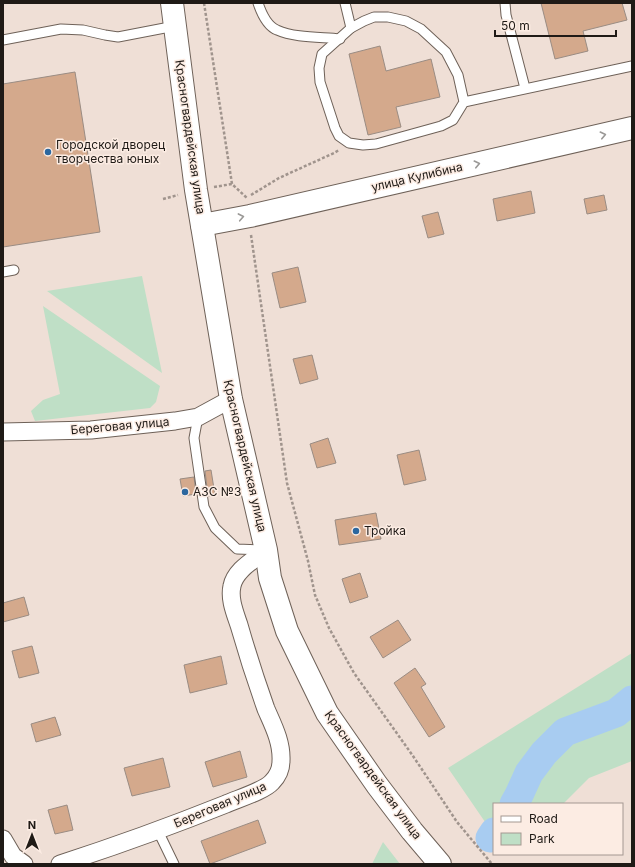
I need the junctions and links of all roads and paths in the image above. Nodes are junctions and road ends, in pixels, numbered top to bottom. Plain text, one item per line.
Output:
1 (172, 3) edge
2 (204, 3) edge
3 (258, 3) edge
4 (345, 3) edge
5 (506, 3) edge
6 (175, 26) junction
7 (351, 28) junction
8 (340, 38) junction
9 (3, 40) edge
10 (632, 66) edge
11 (525, 88) junction
12 (464, 102) junction
13 (632, 128) edge
14 (349, 143) junction
15 (248, 207) junction
16 (202, 225) junction
17 (14, 270) dead end
18 (3, 272) edge
19 (231, 399) junction
20 (198, 417) junction
21 (3, 432) edge
22 (266, 550) junction
23 (158, 831) junction
24 (3, 839) edge
25 (24, 864) edge
26 (60, 864) edge
27 (174, 864) edge
28 (440, 864) edge
29 (492, 864) edge

1 - 6 main road, Красногвардейская улица
2 - 15 path
3 - 8 lane
4 - 7 lane
5 - 11 lane
6 - 9 lane
6 - 16 main road, Красногвардейская улица
7 - 8 lane
7 - 12 lane
8 - 14 lane
10 - 11 lane
11 - 12 lane
12 - 14 lane
15 -> 13 main road, улица Кулибина
14 - 15 path
16 -> 15 main road, улица Кулибина
15 - 29 path
16 - 19 main road, Красногвардейская улица
17 - 18 lane
19 - 20 street, Береговая улица
19 - 22 main road, Красногвардейская улица
20 - 21 street, Береговая улица
20 - 22 lane
22 - 23 street, Береговая улица
22 - 28 main road, Красногвардейская улица
23 - 26 street, Береговая улица
23 - 27 lane
24 - 25 street

